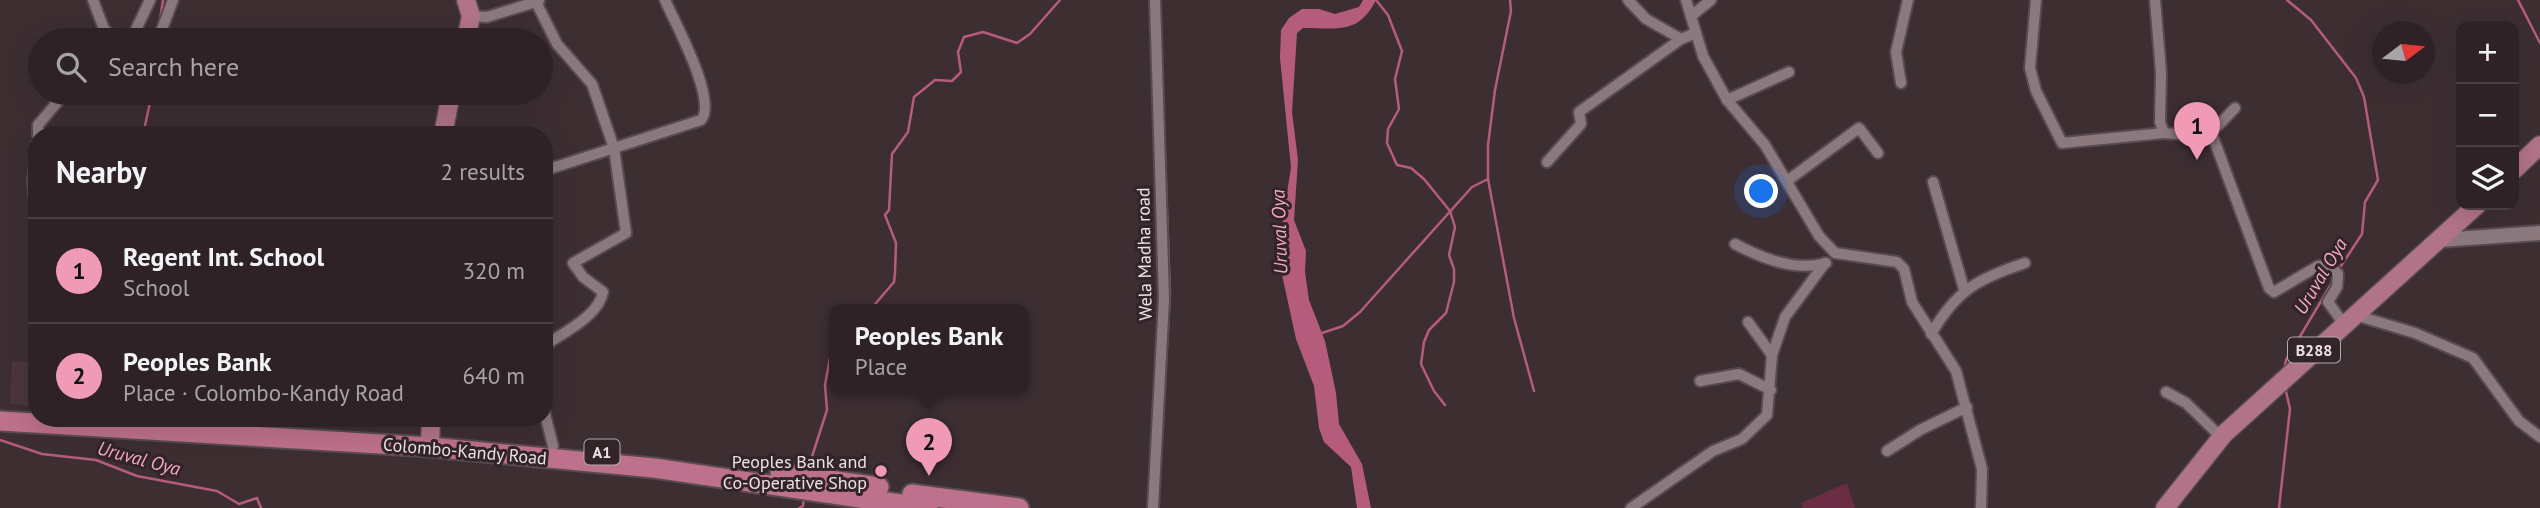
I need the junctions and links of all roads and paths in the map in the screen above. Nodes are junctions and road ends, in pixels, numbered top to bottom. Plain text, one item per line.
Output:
1 (93, 0) edge
2 (150, 0) edge
3 (173, 0) edge
4 (665, 0) edge
5 (1154, 0) edge
6 (1628, 0) edge
7 (1686, 0) edge
8 (1711, 0) edge
9 (1908, 0) edge
10 (2036, 0) edge
11 (2155, 0) edge
12 (538, 1) edge
13 (469, 8) edge
14 (1691, 16) junction
15 (104, 28) edge
16 (137, 28) edge
17 (165, 28) edge
18 (467, 28) edge
19 (550, 28) edge
20 (1696, 33) junction
21 (553, 35) edge
22 (1681, 38) junction
23 (1789, 72) dead end
24 (1901, 83) dead end
25 (1727, 100) junction
26 (55, 105) edge
27 (449, 105) edge
28 (2235, 108) dead end
29 (38, 126) edge
30 (445, 126) edge
31 (2164, 133) junction
32 (2210, 134) junction
33 (2540, 145) edge
34 (614, 148) junction
35 (1878, 153) dead end
36 (1547, 162) dead end
37 (2519, 165) edge
38 (553, 168) edge
39 (1787, 181) junction
40 (1933, 181) dead end
41 (2472, 210) edge
42 (2540, 233) edge
43 (2440, 240) junction
44 (1735, 244) dead end
45 (1835, 253) junction
46 (2025, 263) dead end
47 (1825, 264) junction
48 (1964, 289) junction
49 (2349, 319) junction
50 (1748, 322) dead end
51 (1931, 334) junction
52 (553, 340) edge
53 (1772, 355) junction
54 (1700, 381) dead end
55 (1771, 390) junction
56 (2166, 392) dead end
57 (1966, 407) junction
58 (0, 410) edge
59 (28, 411) edge
60 (28, 420) edge
61 (0, 421) edge
62 (258, 427) edge
63 (341, 427) edge
64 (548, 427) edge
65 (431, 433) edge
66 (2221, 437) junction
67 (2540, 437) edge
68 (553, 446) junction
69 (1887, 451) dead end
70 (771, 479) junction
71 (854, 496) edge
72 (913, 507) edge
73 (1019, 508) edge
74 (1153, 508) edge
75 (1631, 508) edge
76 (1981, 508) edge
77 (2165, 508) edge

1 - 15 street
2 - 16 street
3 - 17 street
4 - 34 street
5 - 74 street, Wela Madha road
6 - 22 street
7 - 14 street
8 - 14 street
9 - 24 street
10 - 31 street
11 - 31 street
12 - 13 street
12 - 19 street
13 - 18 main road
14 - 20 street
20 - 22 street
20 - 25 street
21 - 34 street
22 - 36 street
23 - 25 street
25 - 39 street
26 - 29 street
27 - 30 main road
28 - 32 street
31 - 32 street
32 - 49 street
33 - 37 main road
34 - 38 street
34 - 52 street
35 - 39 street
39 - 45 street
40 - 48 street
41 - 43 main road, B288
42 - 43 street
43 - 49 main road, B288
44 - 47 street
45 - 47 street
45 - 51 street
46 - 48 street
47 - 53 street
48 - 51 street
49 - 66 main road, B288
49 - 67 street
50 - 53 street
51 - 57 street
53 - 55 street
54 - 55 street
55 - 75 street
56 - 66 street
57 - 69 street
57 - 76 street
58 - 59 highway
60 - 61 highway, Colombo-Kandy Road / A1
62 - 65 highway, Colombo-Kandy Road / A1
63 - 65 highway, Colombo-Kandy Road / A1
64 - 68 street
65 - 68 highway, Colombo-Kandy Road / A1
65 - 70 highway, Colombo-Kandy Road / A1
66 - 77 main road, B288
68 - 70 highway, Colombo-Kandy Road / A1
70 - 71 highway, Colombo-Kandy Road / A1
71 - 72 highway, Colombo-Kandy Road / A1
71 - 73 highway, Colombo-Kandy Road / A1

